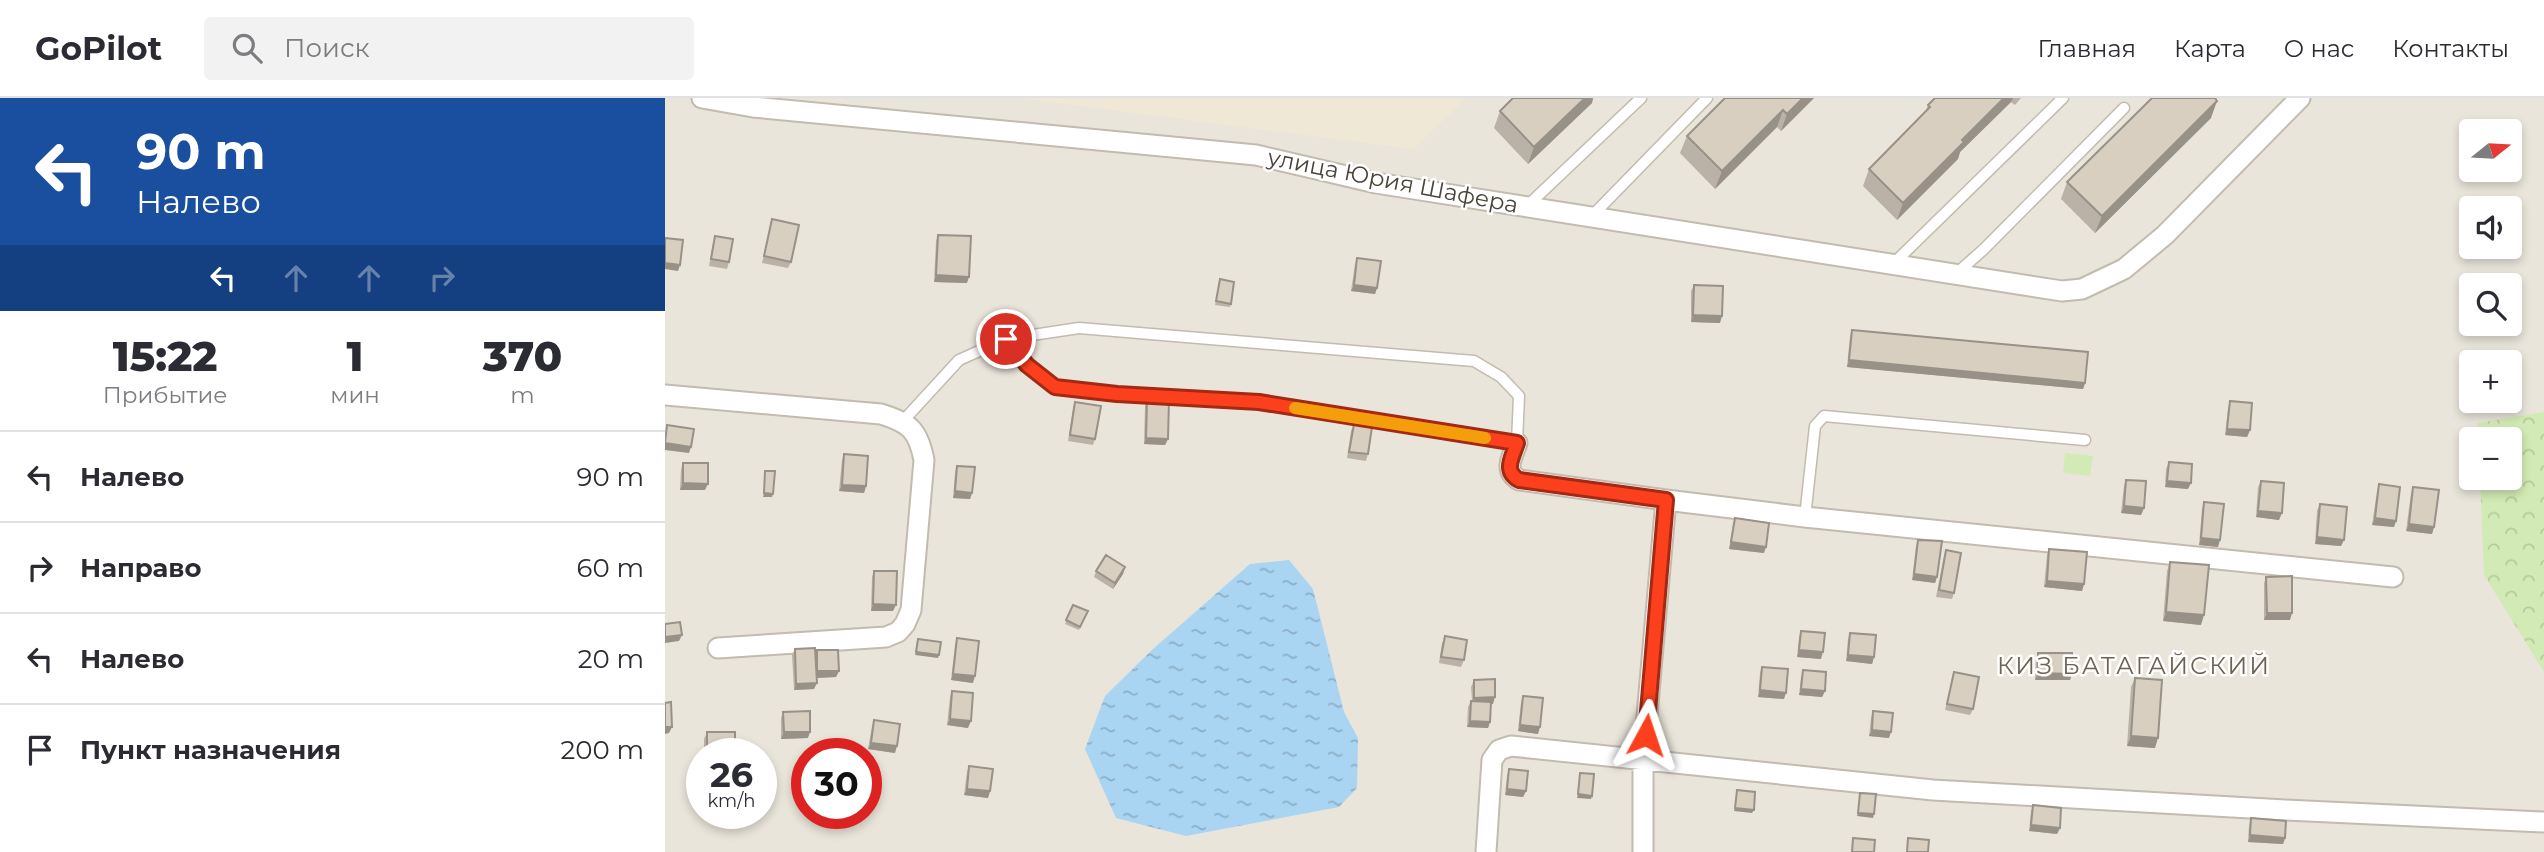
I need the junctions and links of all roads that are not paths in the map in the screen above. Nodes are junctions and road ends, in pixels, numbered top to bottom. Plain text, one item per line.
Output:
1 (702, 98) edge
2 (1641, 98) edge
3 (1707, 98) edge
4 (2063, 98) edge
5 (2300, 98) edge
6 (2124, 108) dead end
7 (1525, 207) junction
8 (1591, 217) junction
9 (1892, 265) junction
10 (1954, 275) junction
11 (1006, 339) junction
12 (665, 395) edge
13 (903, 421) junction
14 (2085, 440) dead end
15 (1517, 443) junction
16 (1666, 500) junction
17 (1805, 517) junction
18 (2393, 577) dead end
19 (718, 648) dead end
20 (1643, 761) junction
21 (2544, 822) edge
22 (1486, 852) edge
23 (1643, 852) edge

1 - 7 street, улица Юрия Шафера
2 - 7 lane
3 - 8 lane
4 - 9 lane
5 - 10 street, улица Юрия Шафера
6 - 10 lane
7 - 8 street, улица Юрия Шафера
8 - 9 street, улица Юрия Шафера
9 - 10 street, улица Юрия Шафера
11 - 13 lane
11 - 15 lane
11 - 15 lane
12 - 13 street
13 - 19 street
14 - 17 lane
15 - 16 street
16 - 17 street
16 - 20 street
17 - 18 street
20 - 21 street
20 - 22 street
20 - 23 street

